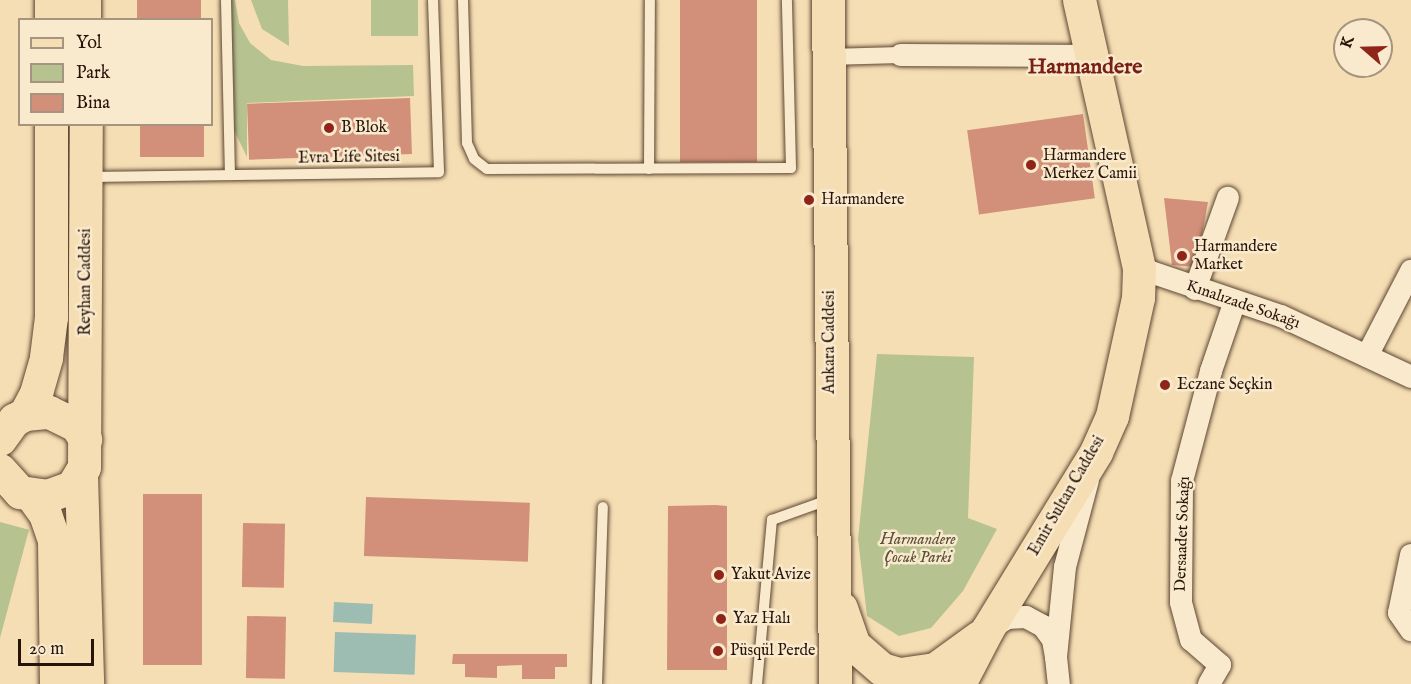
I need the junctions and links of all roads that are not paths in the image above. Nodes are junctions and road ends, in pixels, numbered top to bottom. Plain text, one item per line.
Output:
1 (51, 0) edge
2 (84, 0) edge
3 (226, 0) edge
4 (433, 0) edge
5 (463, 0) edge
6 (650, 0) edge
7 (788, 0) edge
8 (828, 0) edge
9 (1079, 0) edge
10 (51, 18) edge
11 (84, 18) edge
12 (901, 55) joint
13 (1094, 56) junction
14 (828, 57) junction
15 (51, 126) edge
16 (86, 126) edge
17 (649, 169) junction
18 (230, 175) junction
19 (87, 177) junction
20 (1228, 198) dead end
21 (1139, 268) junction
22 (1411, 271) edge
23 (1196, 289) junction
24 (1235, 301) junction
25 (1367, 356) junction
26 (1411, 377) edge
27 (25, 414) junction
28 (0, 439) edge
29 (85, 439) junction
30 (1096, 452) junction
31 (81, 476) junction
32 (9, 482) edge
33 (831, 499) junction
34 (603, 507) dead end
35 (1411, 555) edge
36 (832, 569) junction
37 (987, 630) junction
38 (1411, 630) edge
39 (1056, 657) junction
40 (56, 684) edge
41 (87, 684) edge
42 (597, 684) edge
43 (757, 684) edge
44 (835, 684) edge
45 (959, 684) edge
46 (1059, 684) edge
47 (1209, 684) edge

1 - 10 main road
2 - 11 main road
3 - 18 lane
4 - 18 lane, Evra Life Sitesi
5 - 17 lane
6 - 17 lane
7 - 17 lane
8 - 14 main road, Ankara Caddesi
9 - 13 main road, Emir Sultan Caddesi
12 - 13 street
12 - 14 street
13 - 21 main road, Emir Sultan Caddesi
14 - 33 main road, Ankara Caddesi
15 - 27 main road
16 - 19 main road, Reyhan Caddesi
18 - 19 lane, Evra Life Sitesi
19 - 29 main road, Reyhan Caddesi
20 - 23 street
21 - 23 street, Kınalızade Sokağı
21 - 30 main road, Emir Sultan Caddesi
22 - 25 street
23 - 24 street, Kınalızade Sokağı
24 - 25 street, Kınalızade Sokağı
24 - 47 street, Dersaadet Sokağı
25 - 26 street, Kınalızade Sokağı
27 - 28 main road
27 - 29 main road
29 - 31 main road, Reyhan Caddesi
30 - 37 main road, Emir Sultan Caddesi
30 - 39 street
31 - 32 main road
31 - 41 main road
32 - 40 main road
33 - 36 main road, Ankara Caddesi
33 - 43 lane
34 - 42 lane
35 - 38 street
36 - 37 main road
36 - 44 main road, Ankara Caddesi
37 - 39 street
37 - 45 main road
39 - 46 street

